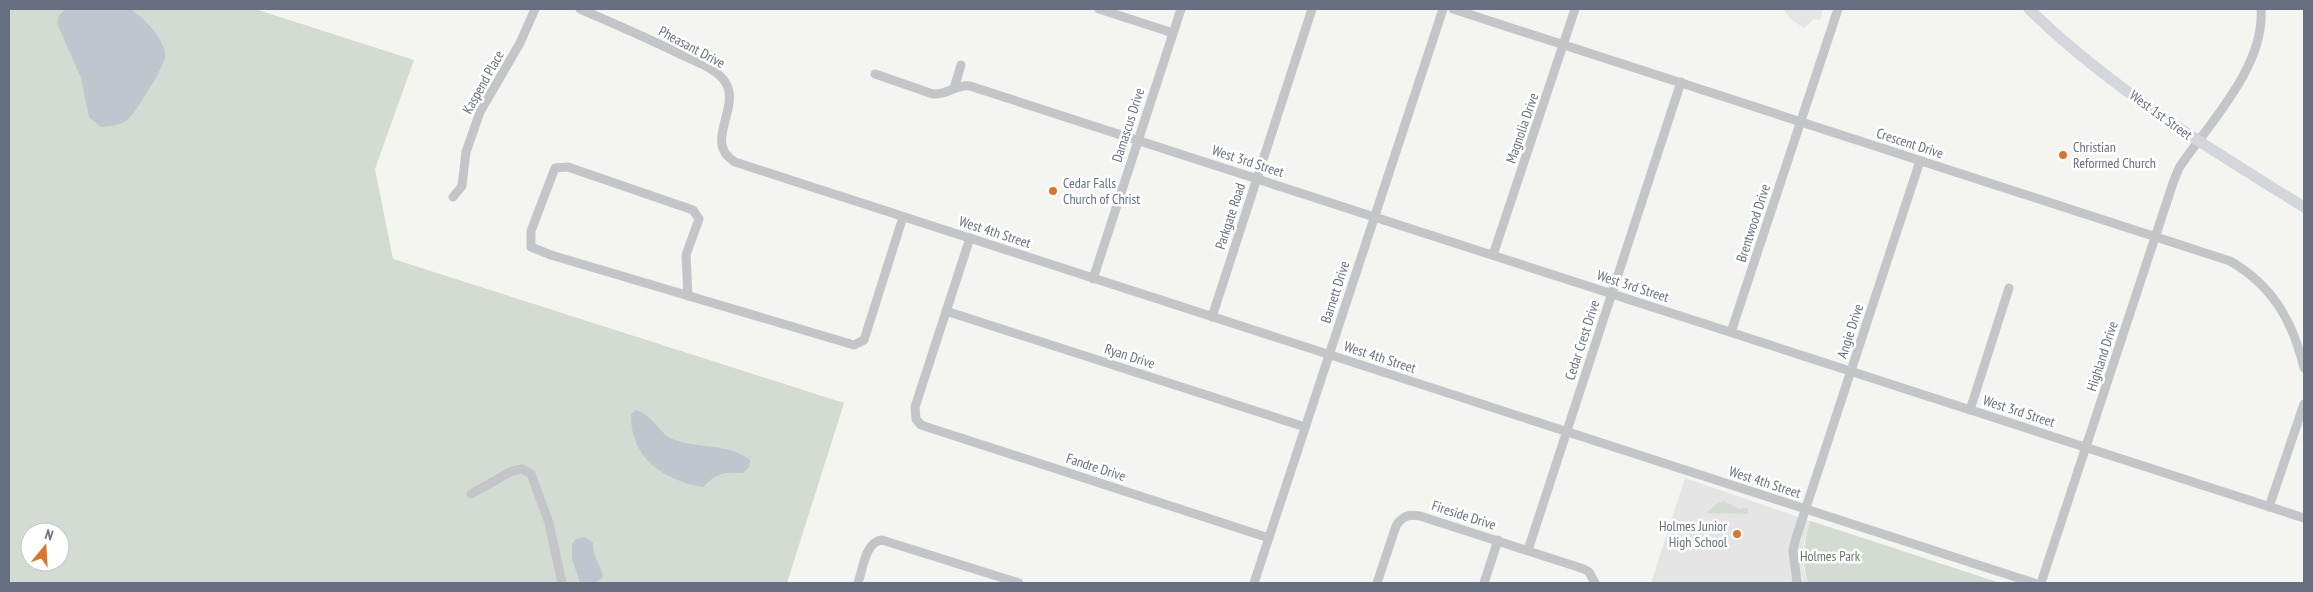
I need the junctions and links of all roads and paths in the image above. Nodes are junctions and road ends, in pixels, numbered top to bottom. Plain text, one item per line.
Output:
1 (535, 9) edge
2 (580, 9) edge
3 (1099, 9) edge
4 (1181, 9) edge
5 (1312, 9) edge
6 (1443, 9) edge
7 (1454, 9) edge
8 (1575, 9) edge
9 (1838, 9) edge
10 (2029, 9) edge
11 (2261, 9) edge
12 (1173, 33) junction
13 (1564, 44) junction
14 (961, 65) dead end
15 (875, 74) dead end
16 (1681, 82) junction
17 (954, 88) junction
18 (1801, 121) junction
19 (1138, 140) junction
20 (2198, 141) junction
21 (723, 150) joint
22 (1920, 161) junction
23 (1257, 178) junction
24 (453, 197) dead end
25 (2304, 207) edge
26 (903, 217) junction
27 (1374, 217) junction
28 (2156, 236) junction
29 (970, 238) junction
30 (1493, 255) junction
31 (1093, 279) junction
32 (2009, 288) dead end
33 (1612, 294) junction
34 (688, 296) junction
35 (946, 311) junction
36 (1212, 317) junction
37 (1731, 332) junction
38 (1329, 355) junction
39 (2304, 368) edge
40 (1851, 371) junction
41 (2304, 404) edge
42 (1970, 410) junction
43 (1305, 427) junction
44 (1566, 432) junction
45 (2086, 448) junction
46 (470, 494) dead end
47 (2269, 507) junction
48 (1805, 509) junction
49 (2304, 518) edge
50 (1269, 538) junction
51 (1498, 540) junction
52 (1528, 550) junction
53 (562, 583) edge
54 (858, 583) edge
55 (1019, 583) edge
56 (1254, 583) edge
57 (1377, 583) edge
58 (1484, 583) edge
59 (1595, 583) edge
60 (1797, 583) edge
61 (2034, 583) edge
62 (2041, 583) edge

1 - 24 street, Kaspend Place
2 - 21 street, Pheasant Drive
3 - 12 street
4 - 12 street, Damascus Drive
5 - 23 street, Parkgate Road
6 - 27 street, Barnett Drive
7 - 13 street, Crescent Drive
8 - 13 street, Magnolia Drive
9 - 18 street, Brentwood Drive
10 - 20 main road, West 1st Street
11 - 20 street, Highland Drive
12 - 19 street, Damascus Drive
13 - 16 street, Crescent Drive
13 - 30 street, Magnolia Drive
14 - 17 street
15 - 17 street, West 3rd Street
16 - 18 street, Crescent Drive
16 - 33 street, Cedar Crest Drive
17 - 19 street, West 3rd Street
18 - 22 street, Crescent Drive
18 - 37 street, Brentwood Drive
19 - 23 street, West 3rd Street
19 - 31 street, Damascus Drive
20 - 25 main road, West 1st Street
20 - 28 street, Highland Drive
21 - 26 street, West 4th Street
22 - 28 street, Crescent Drive
22 - 40 street, Angie Drive
23 - 27 street, West 3rd Street
23 - 36 street, Parkgate Road
26 - 29 street, West 4th Street
26 - 34 street
27 - 30 street, West 3rd Street
27 - 38 street, Barnett Drive
28 - 39 street, Crescent Drive
28 - 45 street, Highland Drive
29 - 31 street, West 4th Street
29 - 35 street
30 - 33 street, West 3rd Street
31 - 36 street, West 4th Street
32 - 42 street
33 - 37 street, West 3rd Street
33 - 44 street, Cedar Crest Drive
34 - 34 street
35 - 43 street, Ryan Drive
35 - 50 street, Fandre Drive
36 - 38 street, West 4th Street
37 - 40 street, West 3rd Street
38 - 43 street, Barnett Drive
38 - 44 street, West 4th Street
40 - 42 street, West 3rd Street
40 - 48 street, Angie Drive
41 - 47 street
42 - 45 street, West 3rd Street
43 - 50 street, Barnett Drive
44 - 48 street, West 4th Street
44 - 52 street, Cedar Crest Drive
45 - 47 street, West 3rd Street
45 - 62 street, Highland Drive
46 - 53 street
47 - 49 street, West 3rd Street
48 - 60 street, Angie Drive
48 - 61 street, West 4th Street
50 - 56 street, Barnett Drive
51 - 52 street, Fireside Drive
51 - 57 street, Fireside Drive
51 - 58 street
52 - 59 street, Fireside Drive
54 - 55 street

